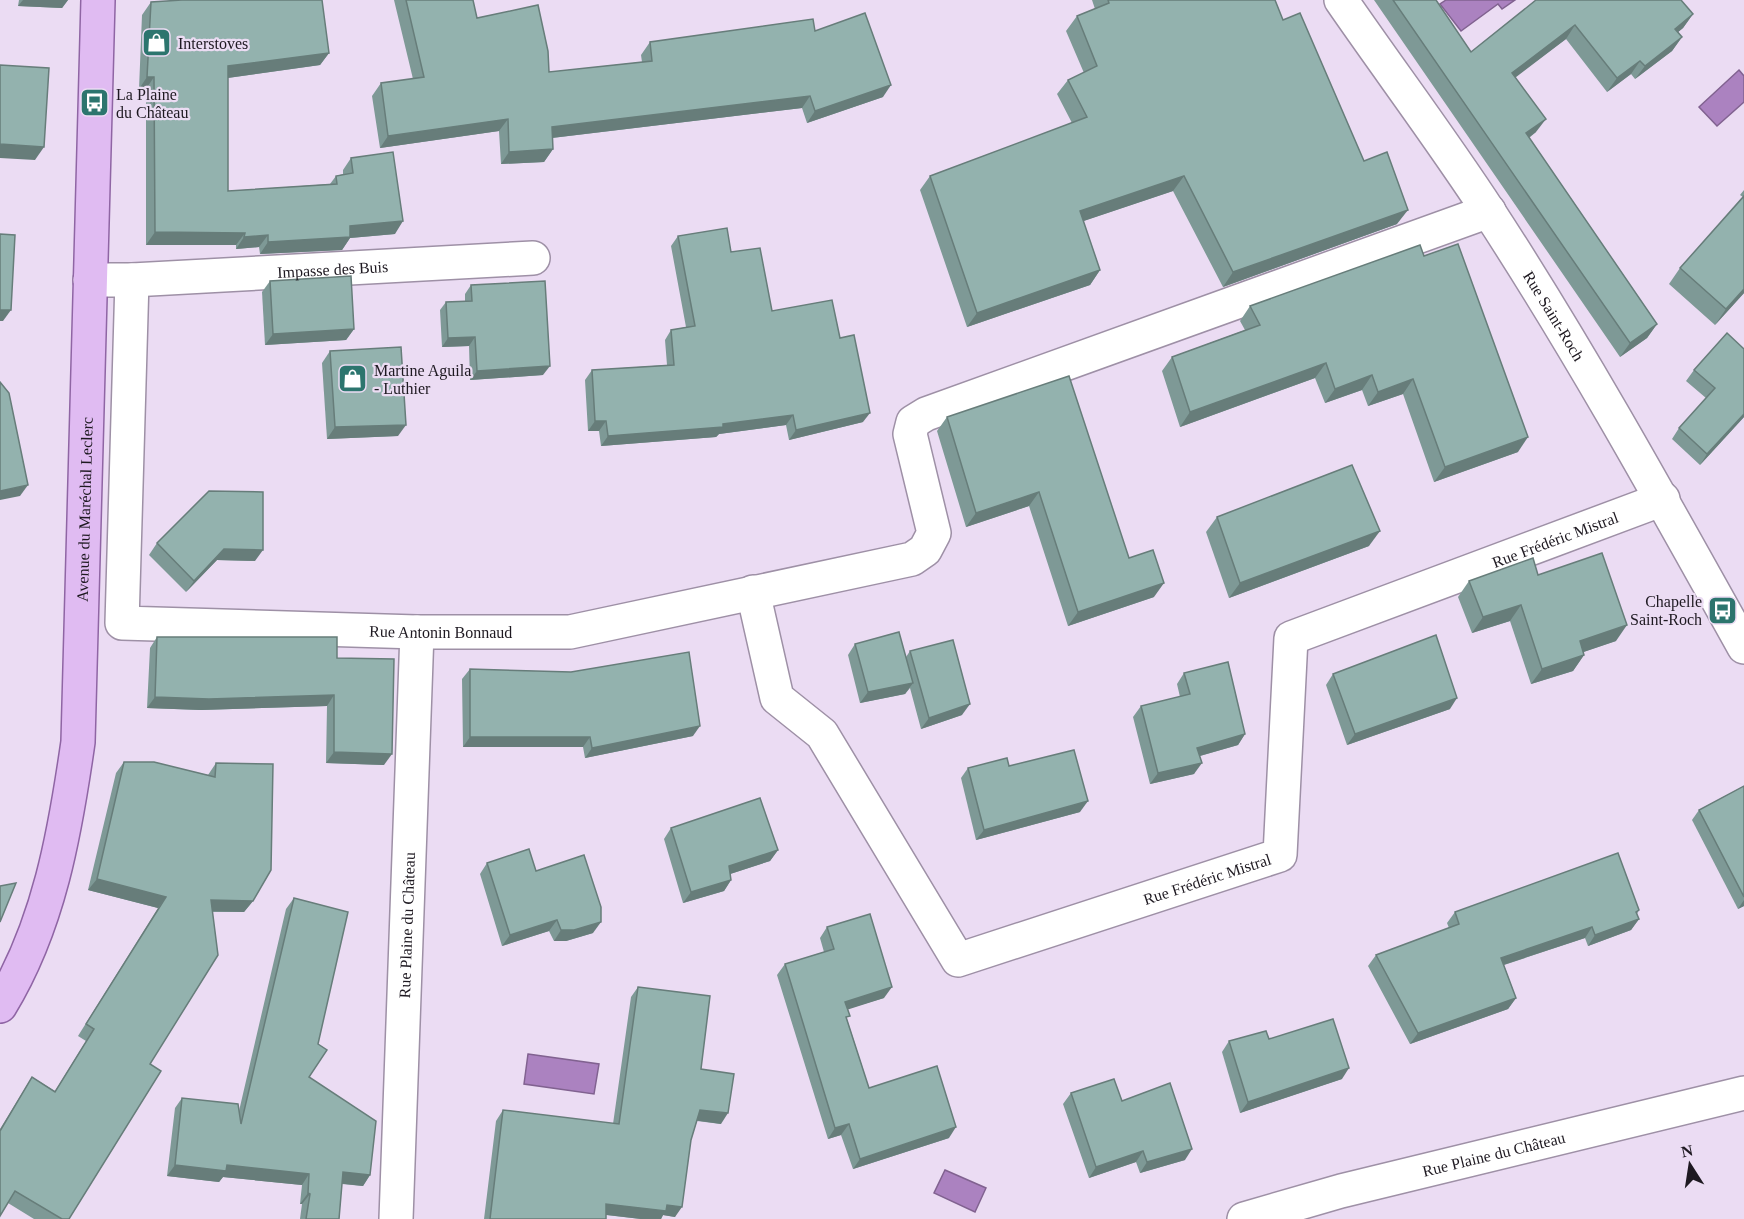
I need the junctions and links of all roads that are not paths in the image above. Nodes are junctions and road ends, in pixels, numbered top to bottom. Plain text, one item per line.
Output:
1 (98, 0) edge
2 (1341, 0) edge
3 (1489, 211) junction
4 (532, 258) dead end
5 (90, 280) junction
6 (132, 280) junction
7 (1663, 499) junction
8 (753, 592) junction
9 (1734, 604) edge
10 (417, 632) junction
11 (1744, 647) edge
12 (0, 1006) edge
13 (1744, 1093) edge
14 (396, 1219) edge
15 (1244, 1219) edge

1 - 5 main road, Avenue du Maréchal Leclerc
2 - 3 street, Rue Saint-Roch
3 - 7 street, Rue Saint-Roch
3 - 8 street, Rue Antonin Bonnaud
4 - 6 street, Impasse des Buis
5 - 6 street, Impasse des Buis
5 - 12 main road, Avenue du Maréchal Leclerc
6 - 10 street, Rue Antonin Bonnaud
7 - 8 street, Rue Frédéric Mistral
7 - 9 street, Rue Saint-Roch
8 - 10 street, Rue Antonin Bonnaud
9 - 11 street, Rue Saint-Roch
10 - 14 street, Rue Plaine du Château
13 - 15 street, Rue Plaine du Château

